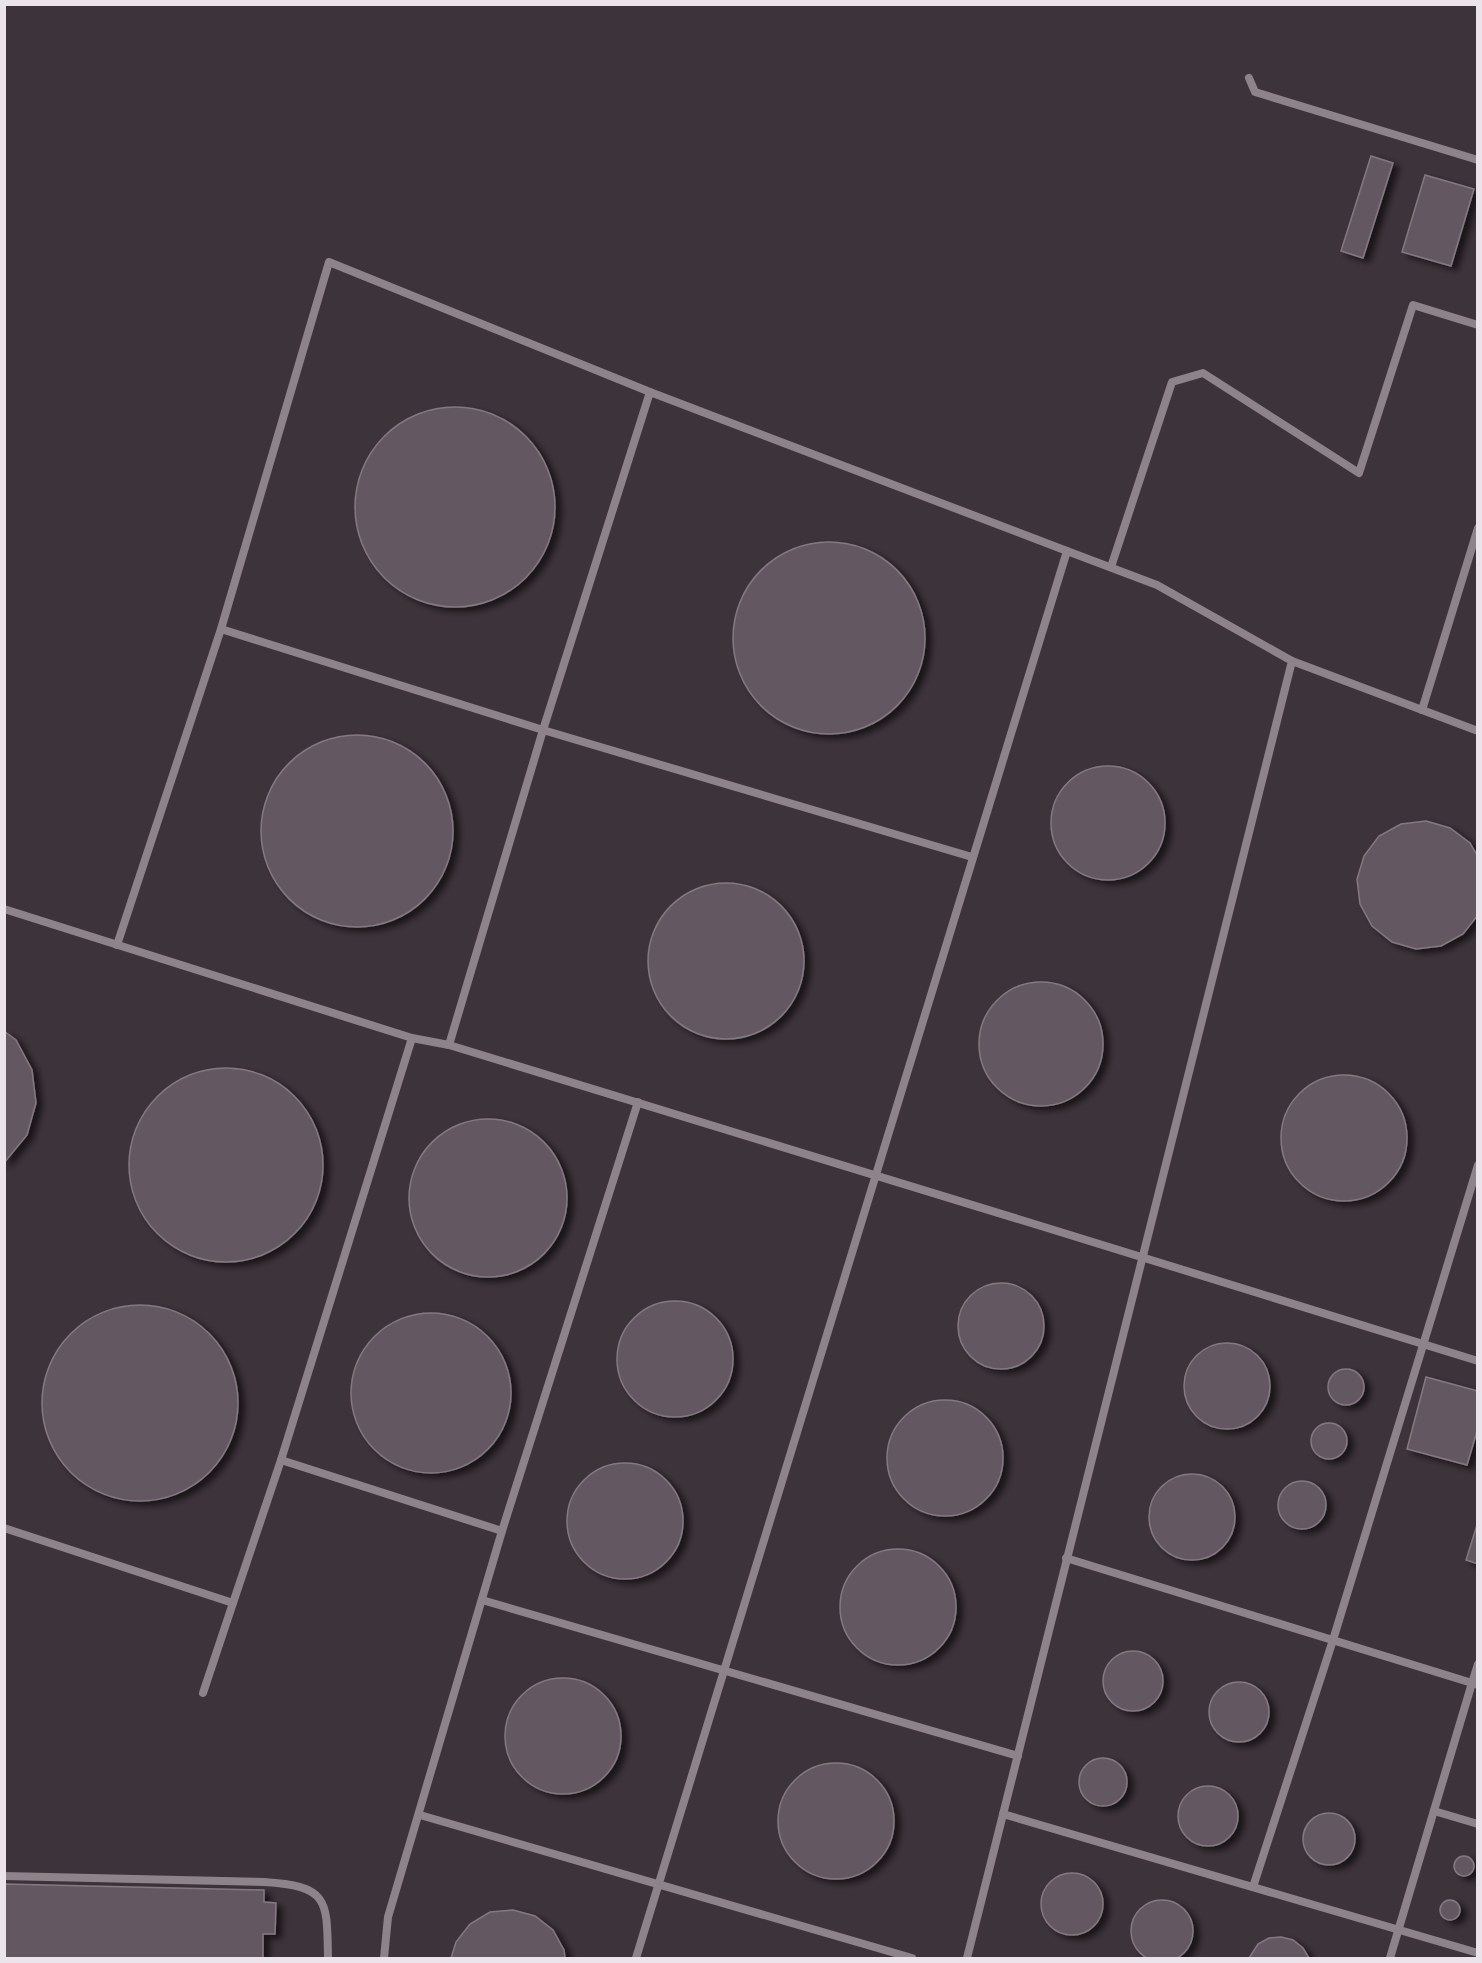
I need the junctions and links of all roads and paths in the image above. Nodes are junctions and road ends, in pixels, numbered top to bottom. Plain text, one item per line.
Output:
1 (1249, 78) dead end
2 (1478, 160) edge
3 (1478, 326) edge
4 (650, 393) junction
5 (1478, 528) edge
6 (1067, 551) junction
7 (1111, 567) junction
8 (221, 629) junction
9 (1292, 661) junction
10 (1422, 710) junction
11 (543, 730) junction
12 (1478, 731) edge
13 (972, 857) junction
14 (4, 909) edge
15 (117, 945) junction
16 (412, 1038) junction
17 (449, 1045) junction
18 (638, 1102) junction
19 (1478, 1165) edge
20 (875, 1173) junction
21 (1140, 1259) junction
22 (1424, 1345) junction
23 (1478, 1361) edge
24 (281, 1460) junction
25 (4, 1528) edge
26 (502, 1531) junction
27 (1066, 1558) junction
28 (482, 1600) junction
29 (233, 1603) junction
30 (1333, 1640) junction
31 (1478, 1664) edge
32 (723, 1670) junction
33 (1474, 1684) edge
34 (203, 1693) dead end
35 (1017, 1756) junction
36 (1434, 1811) junction
37 (1003, 1814) junction
38 (420, 1815) junction
39 (1478, 1824) edge
40 (4, 1876) edge
41 (659, 1886) junction
42 (1253, 1887) junction
43 (1399, 1929) junction
44 (1478, 1953) edge
45 (328, 1959) edge
46 (384, 1959) edge
47 (636, 1959) edge
48 (912, 1959) edge
49 (968, 1959) edge
50 (1390, 1959) edge

1 - 2 lane
3 - 7 lane
4 - 6 lane
4 - 8 lane
4 - 11 lane
5 - 10 lane
6 - 7 lane
6 - 13 lane
7 - 9 lane
8 - 11 lane
8 - 15 lane
9 - 10 lane
9 - 21 lane
10 - 12 lane
11 - 13 lane
11 - 17 lane
13 - 20 lane
14 - 15 lane
15 - 16 lane
16 - 17 lane
16 - 24 lane
17 - 18 lane
18 - 20 lane
18 - 26 lane
19 - 22 lane
20 - 21 lane
20 - 32 lane
21 - 22 lane
21 - 27 lane
22 - 23 lane
22 - 30 lane
24 - 26 lane
24 - 29 lane
25 - 29 lane
26 - 28 lane
27 - 30 lane
27 - 35 lane
28 - 32 lane
28 - 38 lane
29 - 34 lane
30 - 33 lane
30 - 42 lane
31 - 33 lane
32 - 35 lane
32 - 41 lane
33 - 36 lane
35 - 37 lane
36 - 39 lane
36 - 43 lane
37 - 42 lane
37 - 49 lane
38 - 41 lane
38 - 46 lane
40 - 45 lane
41 - 47 lane
41 - 48 lane
42 - 43 lane
43 - 44 lane
43 - 50 lane

